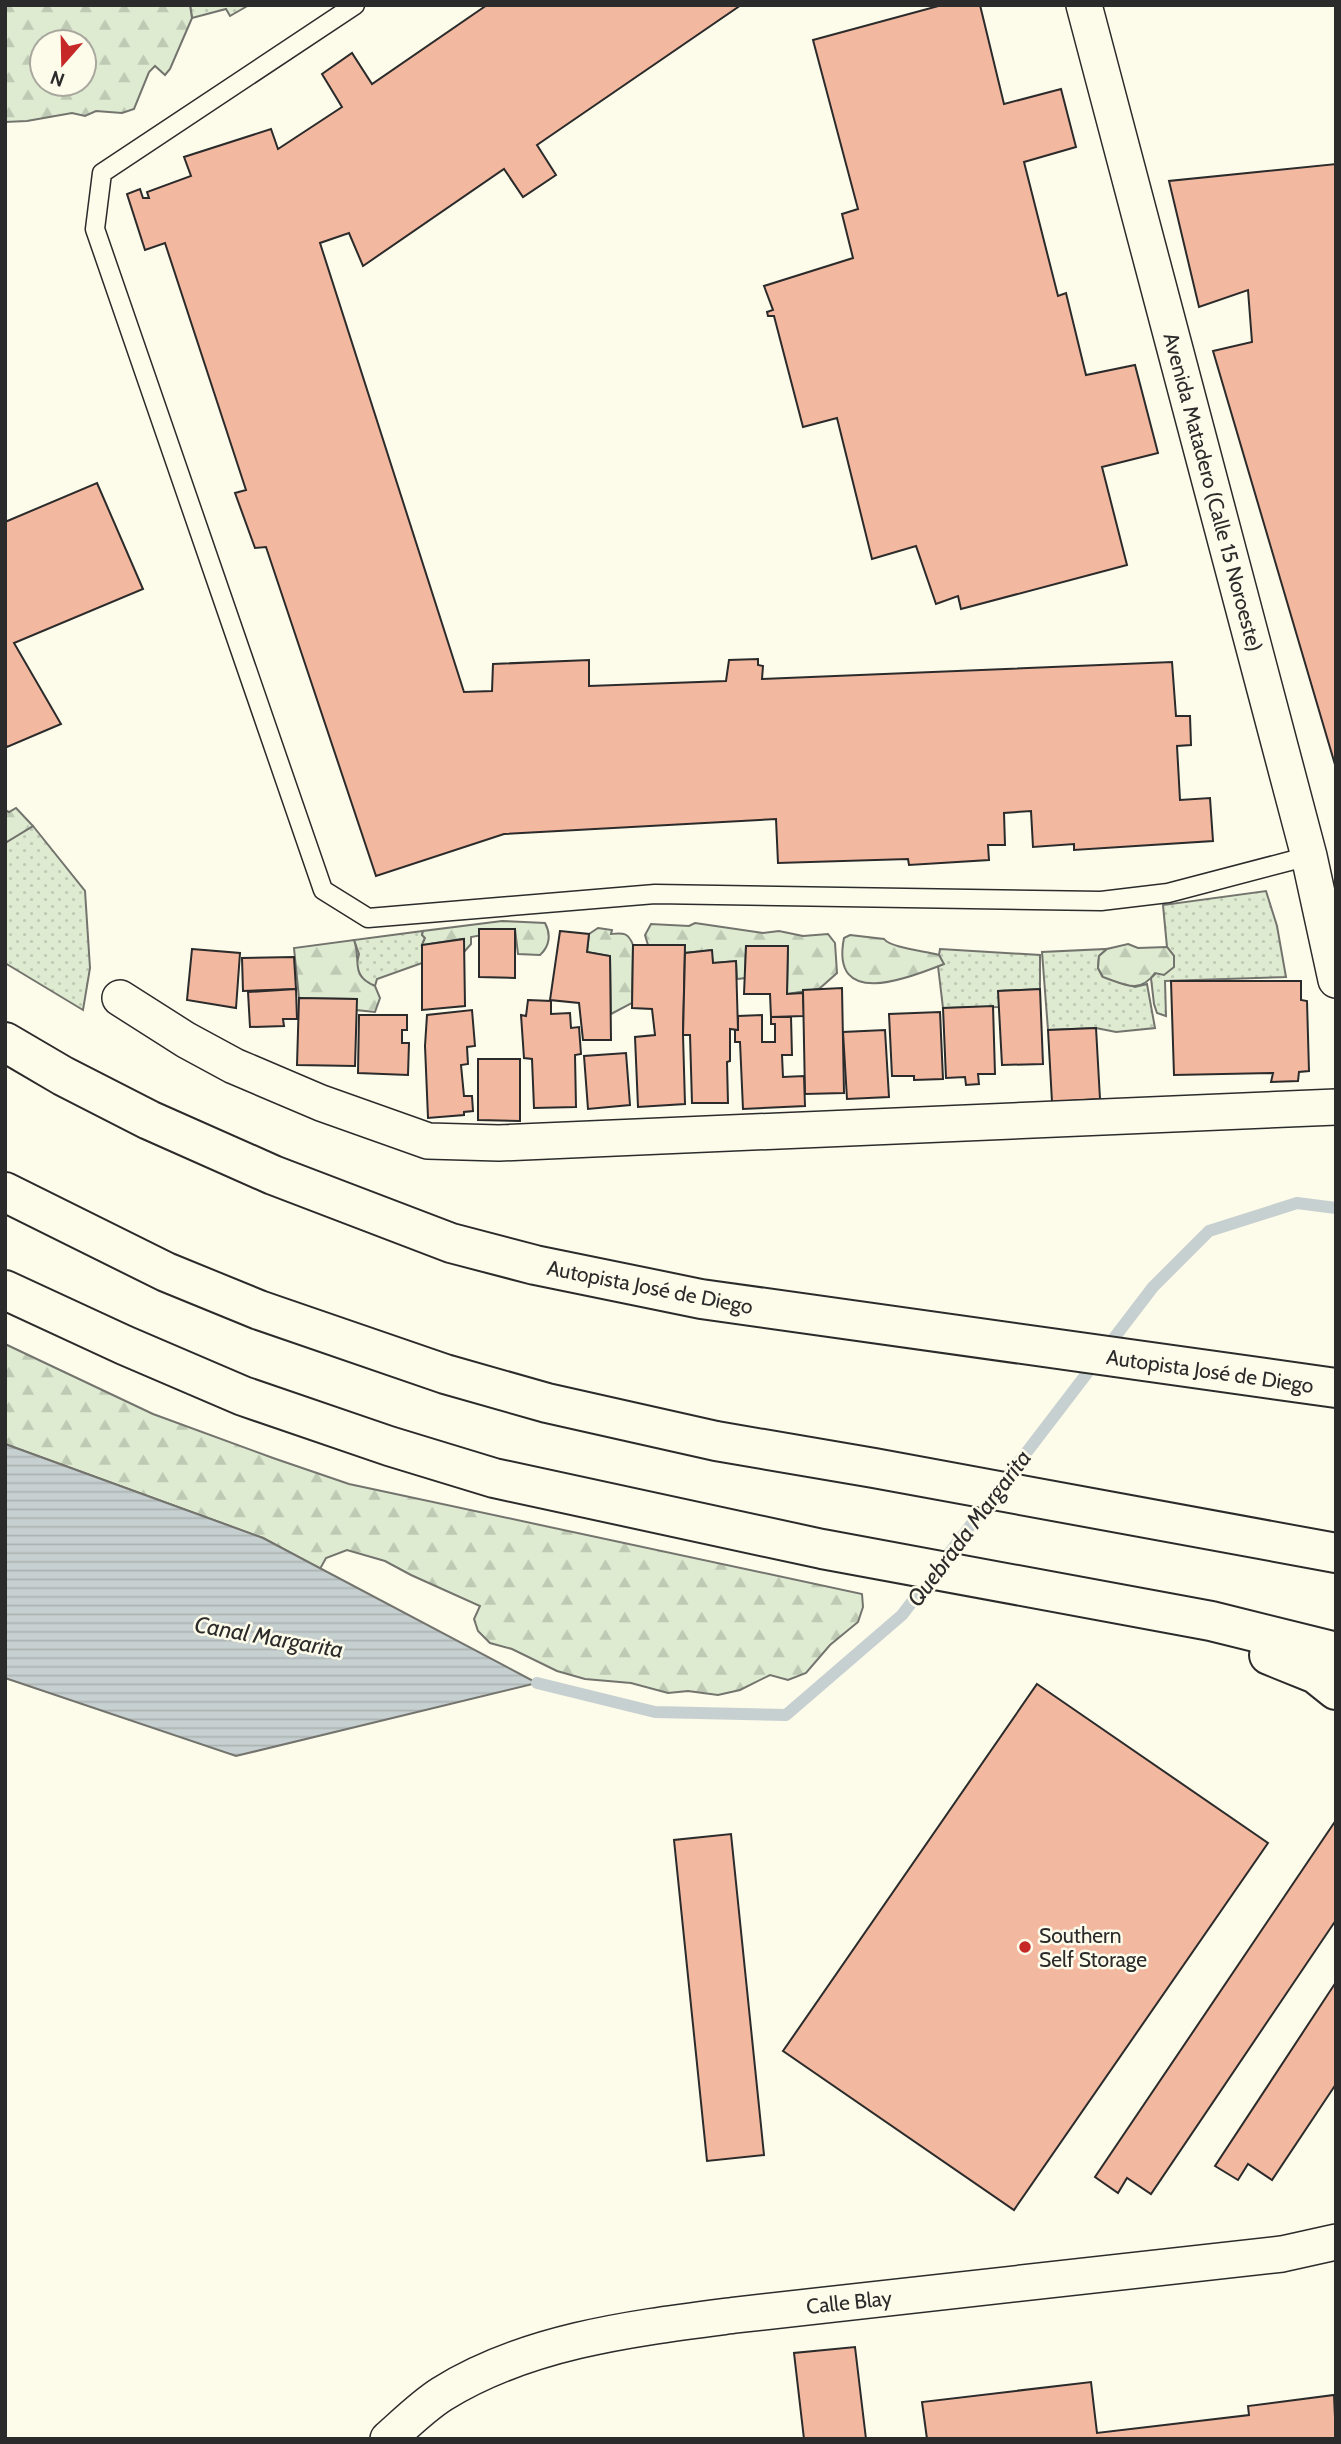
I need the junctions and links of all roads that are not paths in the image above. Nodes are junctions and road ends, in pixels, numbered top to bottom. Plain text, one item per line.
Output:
1 (355, 5) edge
2 (1084, 5) edge
3 (1323, 854) edge
4 (1336, 980) edge
5 (120, 998) dead end
6 (5, 1042) edge
7 (1336, 1107) edge
8 (5, 1192) edge
9 (5, 1290) edge
10 (1336, 1388) edge
11 (1336, 1525) edge
12 (1223, 1534) junction
13 (1336, 1553) edge
14 (1122, 1604) junction
15 (1336, 1652) edge
16 (1336, 1689) edge
17 (1336, 2242) edge
18 (388, 2439) edge

1 - 3 lane
2 - 3 street, Avenida Matadero (Calle 15 Noroeste)
3 - 4 street, Avenida Matadero (Calle 15 Noroeste)
5 - 7 street
6 - 10 highway, Autopista José de Diego
8 - 12 highway
9 - 14 highway
11 - 12 highway
12 - 13 highway
14 - 15 highway
14 - 16 highway
17 - 18 street, Calle Blay

